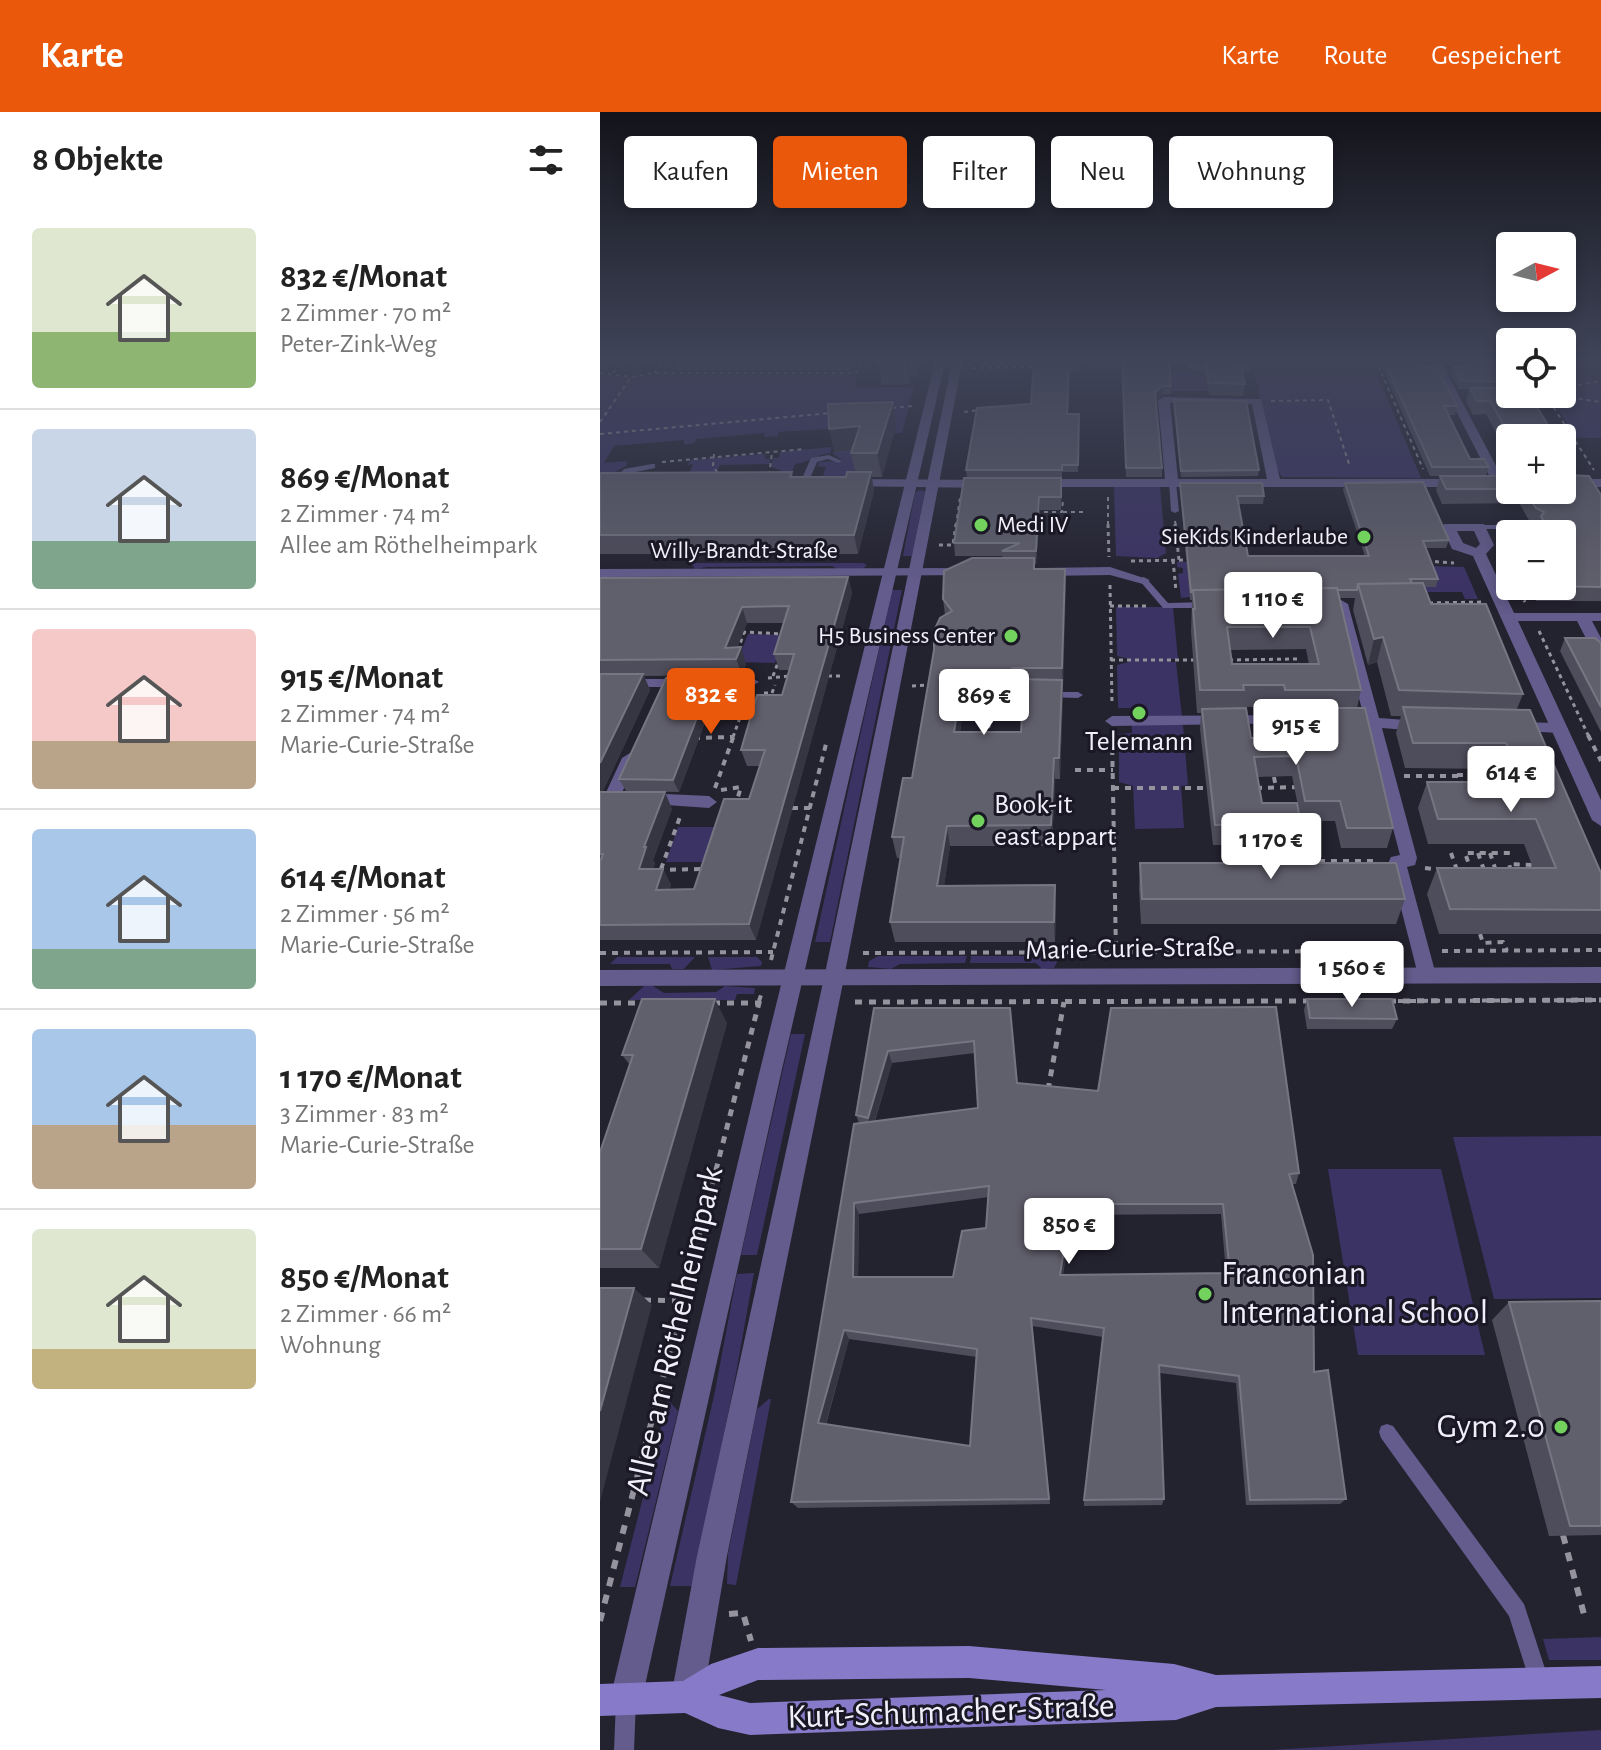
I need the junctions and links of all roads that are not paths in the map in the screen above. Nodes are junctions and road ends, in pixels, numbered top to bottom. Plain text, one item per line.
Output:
1 (922, 434) edge
2 (943, 434) edge
3 (1167, 434) edge
4 (1266, 434) edge
5 (1476, 434) edge
6 (838, 461) dead end
7 (654, 464) road end
8 (1496, 469) edge
9 (1576, 478) edge
10 (1598, 478) edge
11 (817, 483) junction
12 (1172, 483) junction
13 (1274, 483) junction
14 (1496, 483) edge
15 (600, 484) edge
16 (615, 484) junction
17 (640, 484) edge
18 (763, 484) edge
19 (909, 484) junction
20 (934, 484) junction
21 (1007, 484) edge
22 (1022, 484) edge
23 (1175, 511) dead end
24 (1479, 527) junction
25 (1496, 527) edge
26 (1482, 559) junction
27 (889, 572) junction
28 (916, 572) junction
29 (982, 572) edge
30 (1026, 572) edge
31 (600, 573) edge
32 (1143, 580) joint
33 (1341, 604) edge
34 (1220, 605) edge
35 (1505, 610) junction
36 (1582, 617) junction
37 (1601, 617) edge
38 (1601, 652) edge
39 (600, 683) edge
40 (664, 683) junction
41 (756, 688) road end
42 (1039, 695) edge
43 (1078, 695) dead end
44 (655, 703) edge
45 (1371, 720) junction
46 (1112, 721) road end
47 (1432, 726) edge
48 (1491, 727) edge
49 (1559, 728) junction
50 (639, 738) edge
51 (605, 799) edge
52 (709, 802) road end
53 (1600, 817) edge
54 (1427, 975) junction
55 (1601, 975) edge
56 (600, 978) edge
57 (793, 978) junction
58 (834, 978) junction
59 (1387, 1432) dead end
60 (1601, 1682) edge
61 (1540, 1684) junction
62 (1216, 1691) junction
63 (687, 1697) junction
64 (613, 1700) edge
65 (624, 1750) edge

1 - 19 street, Allee am Röthelheimpark
2 - 20 street
3 - 12 street
4 - 13 street
5 - 8 street
6 - 11 lane
7 - 16 lane
9 - 10 street
11 - 18 street
11 - 19 street
12 - 13 street
12 - 22 street
12 - 23 lane
13 - 14 street
15 - 16 street
16 - 17 street
19 - 20 street
19 - 27 street, Allee am Röthelheimpark
20 - 21 street
20 - 28 street
24 - 25 lane
24 - 26 street
24 - 26 street
26 - 35 street
27 - 28 street
27 - 31 street, Willy-Brandt-Straße
27 - 57 street, Allee am Röthelheimpark
28 - 29 street
28 - 58 street
30 - 32 street
32 - 34 lane
33 - 45 street
35 - 36 street
35 - 49 street
36 - 37 street
36 - 38 street
39 - 40 street
40 - 41 street
40 - 44 street
42 - 43 lane
45 - 46 street
45 - 47 street
45 - 54 street
48 - 49 street
49 - 53 street
50 - 51 street
51 - 52 street
54 - 55 street, Marie-Curie-Straße
54 - 58 street, Marie-Curie-Straße
56 - 57 street
57 - 58 street
57 - 64 street, Allee am Röthelheimpark
58 - 63 street
59 - 61 lane
60 - 61 main road, Kurt-Schumacher-Straße
61 - 62 main road, Kurt-Schumacher-Straße
62 - 63 main road, Kurt-Schumacher-Straße
62 - 63 main road, Kurt-Schumacher-Straße
63 - 64 main road, Kurt-Schumacher-Straße
64 - 65 lane

